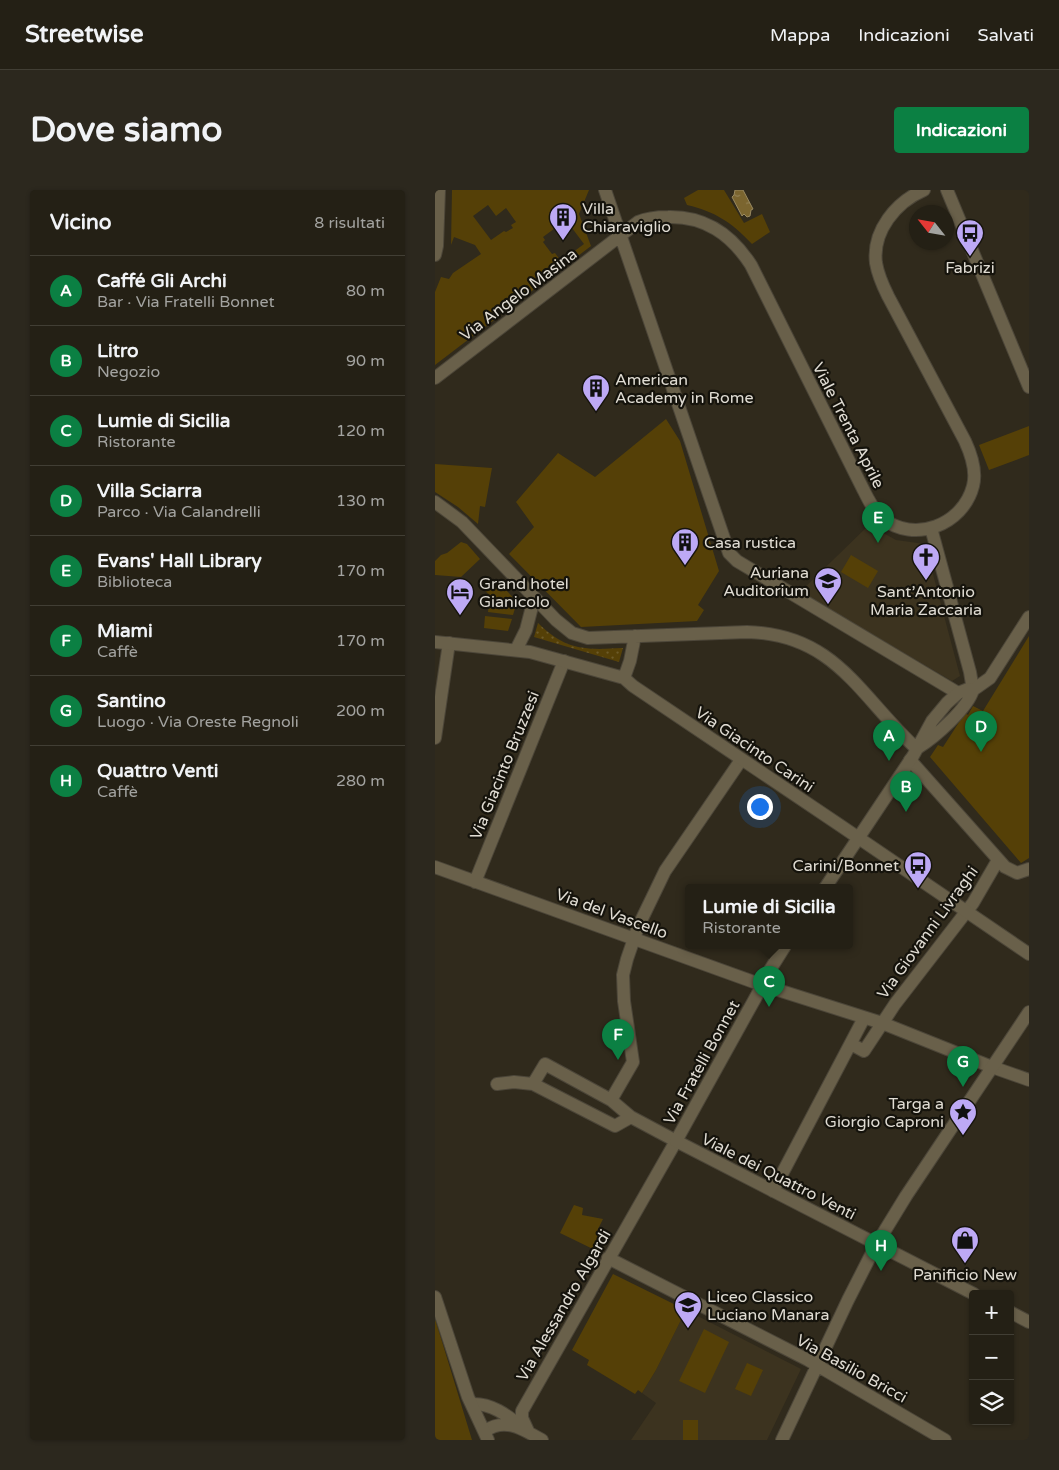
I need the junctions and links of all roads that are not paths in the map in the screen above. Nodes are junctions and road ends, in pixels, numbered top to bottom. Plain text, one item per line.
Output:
1 (439, 190) edge
2 (605, 190) edge
3 (924, 190) edge
4 (947, 190) edge
5 (621, 236) junction
6 (435, 255) edge
7 (435, 378) edge
8 (1029, 387) edge
9 (435, 502) edge
10 (931, 528) junction
11 (534, 598) junction
12 (1029, 617) edge
13 (635, 636) junction
14 (435, 642) edge
15 (449, 643) junction
16 (516, 650) junction
17 (564, 661) junction
18 (624, 678) junction
19 (973, 690) junction
20 (959, 693) junction
21 (435, 738) edge
22 (914, 754) junction
23 (741, 760) junction
24 (859, 838) junction
25 (999, 860) junction
26 (435, 867) edge
27 (1029, 869) edge
28 (475, 882) junction
29 (828, 884) edge
30 (966, 912) junction
31 (634, 938) junction
32 (783, 949) edge
33 (1029, 954) edge
34 (762, 985) junction
35 (1029, 1012) edge
36 (864, 1018) junction
37 (881, 1023) junction
38 (851, 1044) junction
39 (992, 1067) junction
40 (1029, 1080) edge
41 (497, 1084) dead end
42 (533, 1084) junction
43 (611, 1100) junction
44 (631, 1117) junction
45 (675, 1141) junction
46 (773, 1191) junction
47 (876, 1245) junction
48 (608, 1258) junction
49 (969, 1292) edge
50 (435, 1297) edge
51 (1014, 1314) edge
52 (1029, 1322) edge
53 (817, 1366) junction
54 (472, 1404) junction
55 (486, 1435) edge
56 (525, 1436) edge
57 (542, 1440) edge
58 (782, 1440) edge
59 (945, 1440) edge

1 - 6 street
2 - 5 street
3 - 10 street, Viale Trenta Aprile
4 - 8 street
5 - 7 street, Via Angelo Masina
5 - 10 street, Viale Trenta Aprile
5 - 20 street
9 - 11 street
10 - 19 street
11 - 13 street
11 - 16 street
12 - 19 street
13 - 18 street
13 - 22 street
14 - 15 street, Via Giacinto Carini
15 - 16 street, Via Giacinto Carini
15 - 21 street
16 - 17 street, Via Giacinto Carini
17 - 18 street, Via Giacinto Carini
17 - 28 street, Via Giacinto Bruzzesi
18 - 23 street, Via Giacinto Carini
19 - 20 street
19 - 22 street
20 - 22 street
22 - 24 street
22 - 25 street
23 - 24 street, Via Giacinto Carini
23 - 31 street
24 - 29 street
24 - 30 street, Via Giacinto Carini
25 - 27 street
25 - 30 street, Via Giovanni Livraghi
26 - 28 street, Via del Vascello
28 - 31 street, Via del Vascello
30 - 33 street, Via Giacinto Carini
30 - 37 street, Via Giovanni Livraghi
31 - 34 street, Via del Vascello
31 - 43 street
32 - 34 street, Via Fratelli Bonnet
34 - 36 street, Via del Vascello
34 - 45 street, Via Fratelli Bonnet
35 - 39 street
36 - 37 street, Via del Vascello
36 - 38 street
37 - 38 street, Via Giovanni Livraghi
37 - 39 street
38 - 46 street
39 - 40 street
39 - 47 street
41 - 42 street
42 - 43 street
42 - 44 street
43 - 44 street
44 - 45 street, Viale dei Quattro Venti
45 - 46 street, Viale dei Quattro Venti
45 - 48 street, Via Alessandro Algardi
46 - 47 street, Viale dei Quattro Venti
47 - 49 street, Viale dei Quattro Venti
47 - 53 street
48 - 53 street, Via Basilio Bricci
48 - 56 street, Via Alessandro Algardi
50 - 54 street
51 - 52 street
53 - 58 street
53 - 59 street, Via Basilio Bricci
54 - 55 street
54 - 56 street
55 - 56 street
56 - 57 street

